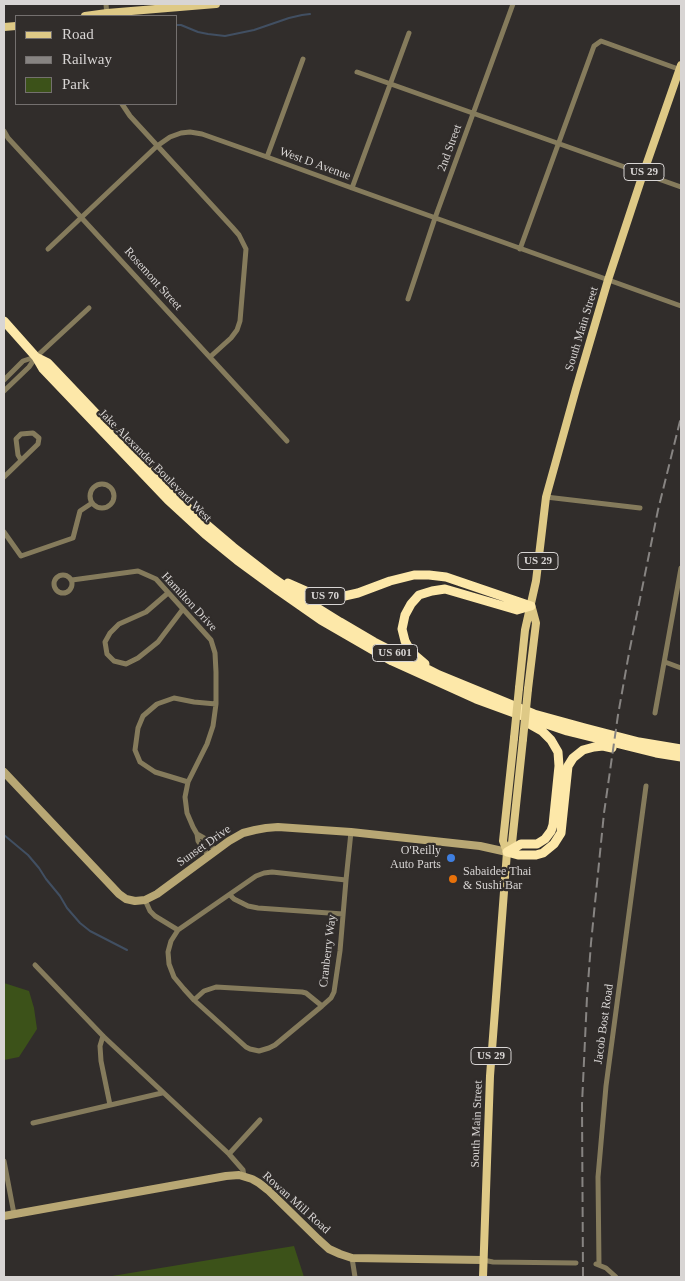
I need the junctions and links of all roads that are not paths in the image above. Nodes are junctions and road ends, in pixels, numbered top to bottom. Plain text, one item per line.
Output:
1 (106, 4) edge
2 (216, 4) edge
3 (513, 4) edge
4 (107, 15) edge
5 (409, 33) dead end
6 (303, 59) dead end
7 (681, 68) edge
8 (357, 72) dead end
9 (390, 84) junction
10 (123, 105) edge
11 (473, 114) junction
12 (4, 131) edge
13 (557, 144) junction
14 (157, 146) junction
15 (267, 157) junction
16 (643, 174) junction
17 (681, 187) edge
18 (352, 188) junction
19 (82, 216) junction
20 (435, 218) junction
21 (48, 248) dead end
22 (520, 248) junction
23 (608, 280) junction
24 (408, 299) dead end
25 (681, 306) edge
26 (89, 308) dead end
27 (4, 321) edge
28 (36, 357) junction
29 (210, 357) junction
30 (4, 380) edge
31 (4, 391) edge
32 (288, 441) dead end
33 (20, 460) junction
34 (152, 473) junction
35 (4, 477) edge
36 (546, 497) junction
37 (92, 503) junction
38 (640, 508) dead end
39 (4, 532) edge
40 (681, 568) edge
41 (72, 580) dead end
42 (168, 593) junction
43 (532, 606) junction
44 (183, 609) junction
45 (665, 662) junction
46 (681, 668) edge
47 (477, 695) junction
48 (216, 704) junction
49 (655, 713) dead end
50 (681, 749) edge
51 (681, 757) edge
52 (4, 772) edge
53 (188, 782) junction
54 (646, 786) dead end
55 (352, 832) junction
56 (507, 852) junction
57 (211, 853) junction
58 (346, 880) junction
59 (230, 895) junction
60 (145, 900) junction
61 (343, 914) junction
62 (178, 930) junction
63 (35, 965) dead end
64 (194, 1000) junction
65 (322, 1006) junction
66 (103, 1036) junction
67 (162, 1093) junction
68 (110, 1105) junction
69 (260, 1120) dead end
70 (32, 1123) dead end
71 (229, 1154) junction
72 (4, 1160) edge
73 (244, 1176) junction
74 (14, 1214) junction
75 (4, 1216) edge
76 (352, 1258) junction
77 (483, 1260) junction
78 (576, 1263) dead end
79 (354, 1277) edge
80 (483, 1277) edge
81 (616, 1277) edge

1 - 4 street
2 - 4 main road
3 - 11 street, 2nd Street
5 - 9 street
6 - 15 street
7 - 13 street
7 - 16 main road, South Main Street / US 29
8 - 9 street
9 - 11 street
9 - 18 street
10 - 14 street
11 - 13 street
11 - 20 street, 2nd Street
12 - 19 street, Rosemont Street
13 - 16 street
13 - 22 street
14 - 15 street, West D Avenue
14 - 19 street, West D Avenue
14 - 29 street
15 - 18 street, West D Avenue
16 - 17 street
16 - 23 main road, South Main Street / US 29
18 - 20 street, West D Avenue
19 - 21 street, West D Avenue
19 - 29 street, Rosemont Street
20 - 22 street, West D Avenue
20 - 24 street, 2nd Street
22 - 23 street, West D Avenue
23 - 25 street, West D Avenue
23 - 36 main road, South Main Street / US 29
26 - 28 street
27 - 28 highway, Jake Alexander Boulevard West / US 70
28 - 30 street
28 - 31 street
28 - 34 highway, Jake Alexander Boulevard West / US 70
28 - 47 highway, Jake Alexander Boulevard West / US 70
29 - 32 street, Rosemont Street
33 - 33 street
33 - 35 street
34 - 43 highway, US 70
34 - 47 highway, US 601
36 - 38 street
36 - 43 main road, South Main Street / US 29
37 - 37 street
37 - 39 street
40 - 45 street
41 - 42 street, Hamilton Drive
42 - 44 street, Hamilton Drive
42 - 44 street
43 - 47 highway
43 - 56 main road, South Main Street / US 29, bridge
43 - 56 main road, South Main Street / US 29, bridge
44 - 48 street, Hamilton Drive
45 - 46 street
45 - 49 street
47 - 50 highway, US 601
47 - 51 highway, US 601
47 - 56 highway, US 70
48 - 53 street, Hamilton Drive
48 - 53 street
51 - 56 highway
52 - 60 street
53 - 57 street, Hamilton Drive
54 - 81 street, Jacob Bost Road
55 - 56 street, Sunset Drive
55 - 57 street, Sunset Drive
55 - 58 street, Cranberry Way
56 - 77 main road, South Main Street / US 29
57 - 60 street, Sunset Drive
58 - 59 street
58 - 61 street, Cranberry Way
59 - 61 street
59 - 62 street
60 - 62 street
61 - 65 street, Cranberry Way
62 - 64 street, Cranberry Way
63 - 66 street
64 - 65 street
64 - 65 street, Cranberry Way
66 - 67 street
66 - 68 street
67 - 68 street
67 - 71 street
68 - 70 street
69 - 71 street
71 - 73 street
72 - 74 street
73 - 74 street, Rowan Mill Road
73 - 76 street, Rowan Mill Road
74 - 75 street, Rowan Mill Road
76 - 77 street, Rowan Mill Road
76 - 79 street
77 - 78 street
77 - 80 main road, South Main Street / US 29

